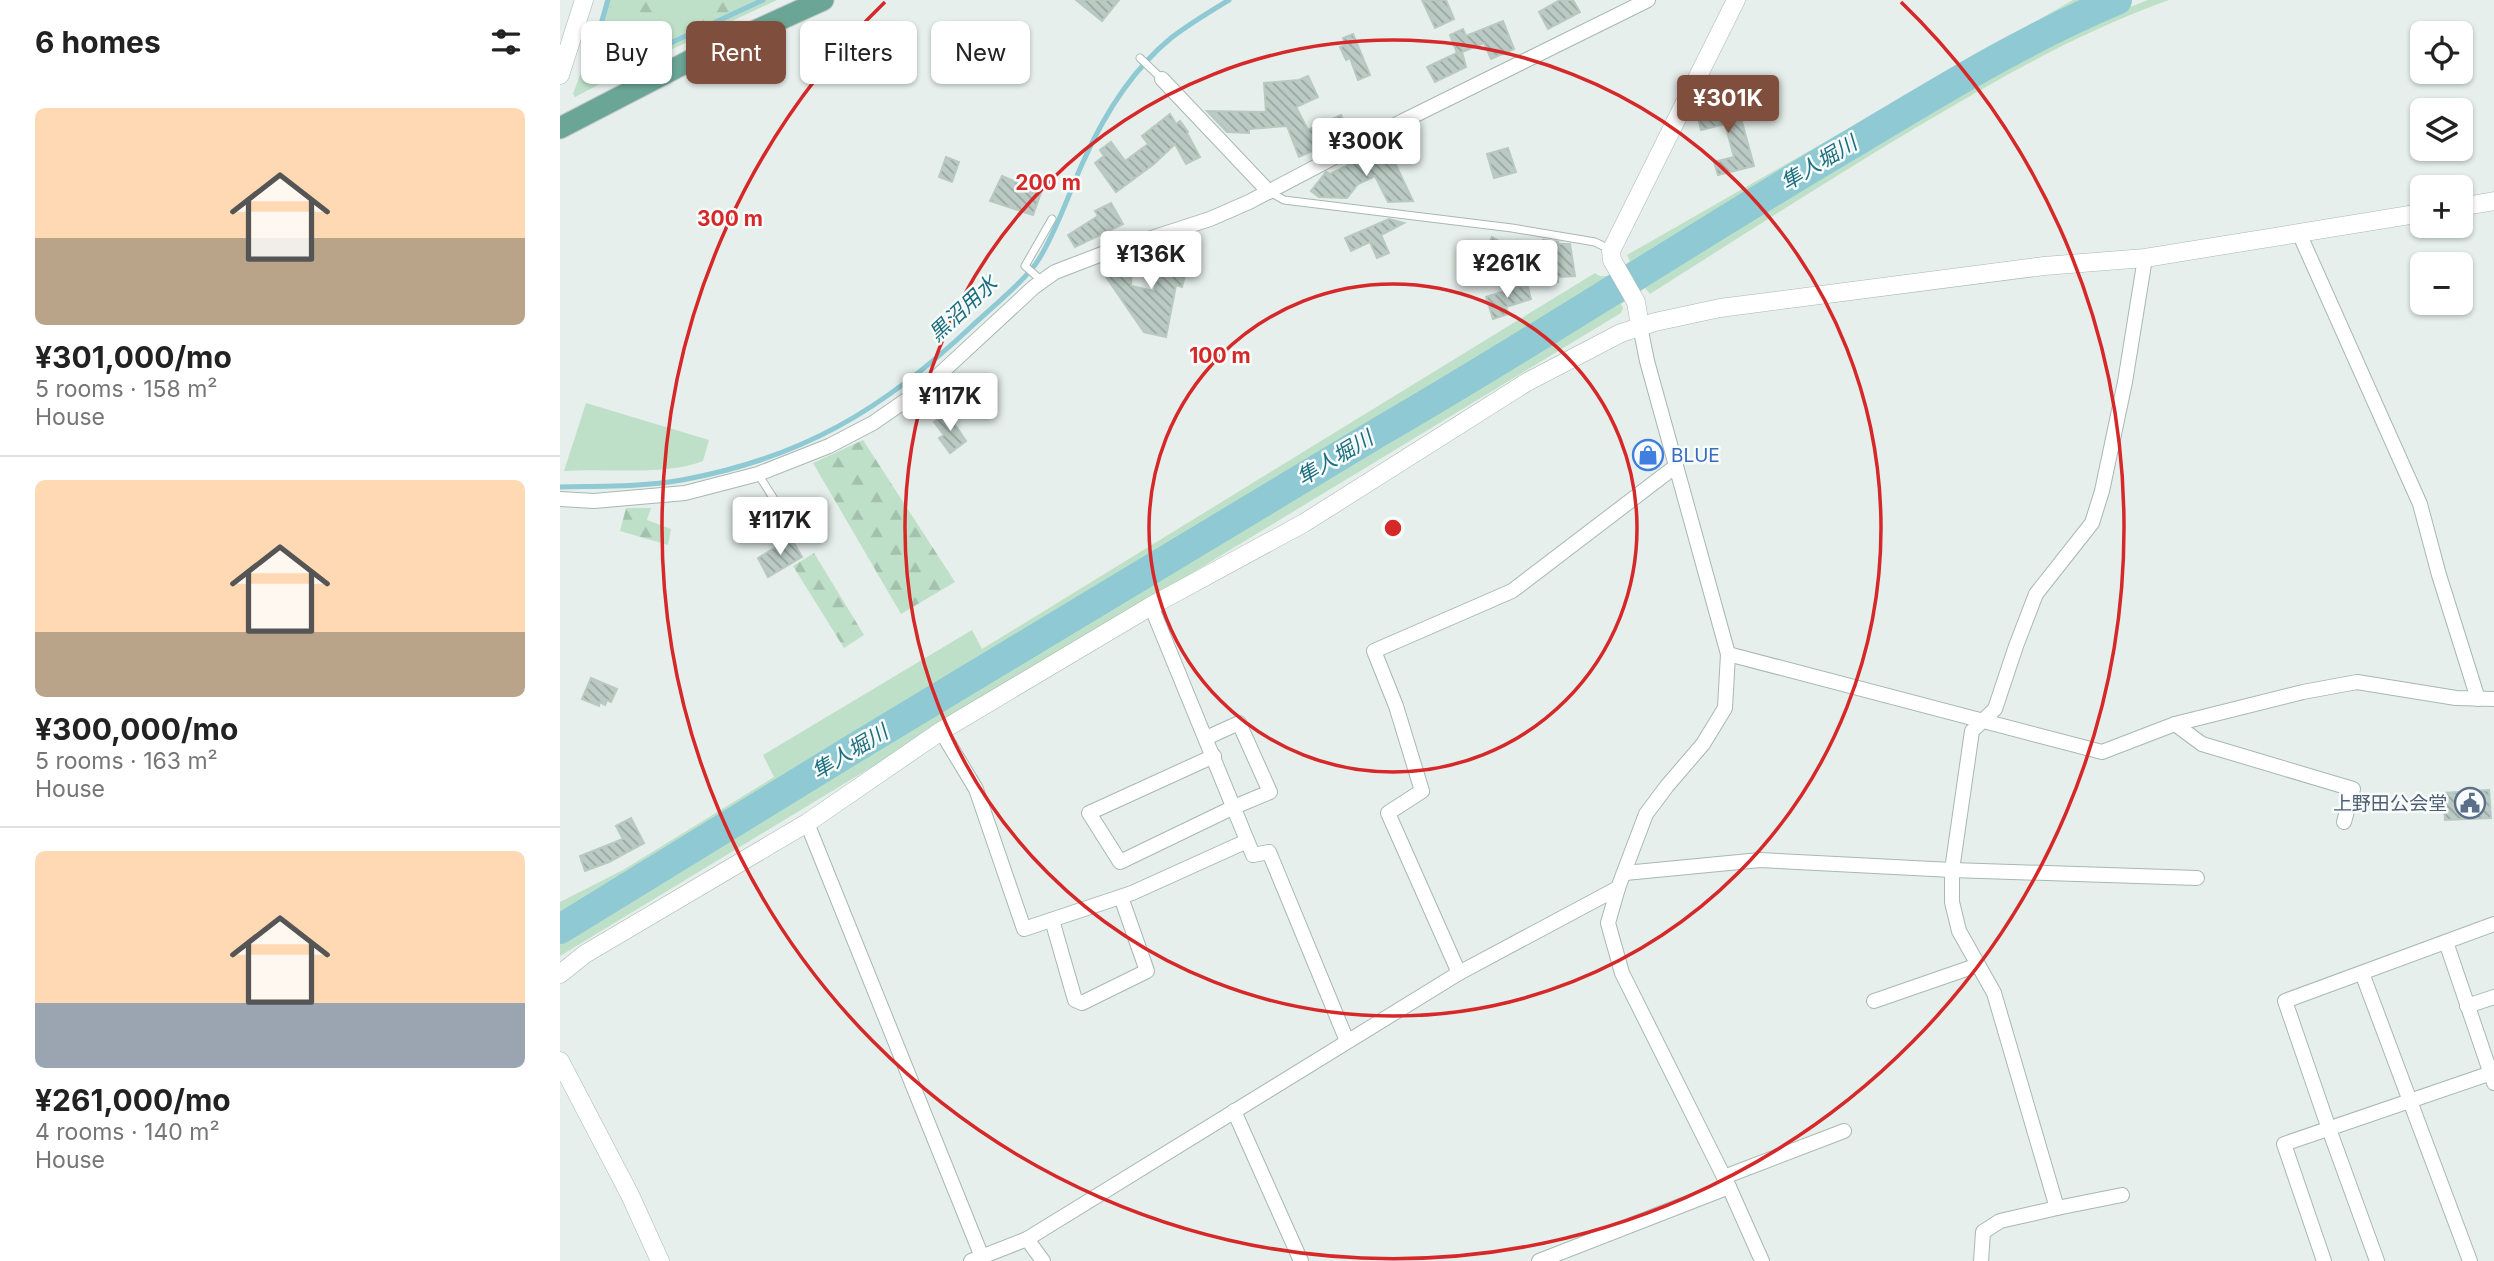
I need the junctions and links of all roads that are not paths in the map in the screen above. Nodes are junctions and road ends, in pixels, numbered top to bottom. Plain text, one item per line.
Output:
1 (584, 0) edge
2 (823, 0) edge
3 (1648, 0) edge
4 (1736, 0) edge
5 (568, 27) edge
6 (1141, 59) dead end
7 (560, 75) edge
8 (1163, 79) joint
9 (560, 128) edge
10 (1269, 192) junction
11 (2494, 201) edge
12 (2473, 205) edge
13 (2410, 215) edge
14 (1052, 219) dead end
15 (2299, 233) junction
16 (2146, 258) junction
17 (1613, 259) junction
18 (1038, 277) junction
19 (1640, 326) junction
20 (1676, 466) junction
21 (758, 474) junction
22 (560, 499) edge
23 (779, 508) dead end
24 (1151, 606) junction
25 (1728, 654) junction
26 (2478, 699) junction
27 (2494, 699) edge
28 (1984, 721) junction
29 (2175, 724) junction
30 (941, 731) junction
31 (1206, 737) junction
32 (1214, 757) junction
33 (1234, 807) junction
34 (2344, 822) dead end
35 (807, 823) junction
36 (1247, 841) junction
37 (1952, 870) junction
38 (1625, 873) junction
39 (2197, 878) dead end
40 (1618, 888) junction
41 (1121, 897) junction
42 (1052, 920) junction
43 (2494, 924) edge
44 (2446, 942) junction
45 (1978, 965) junction
46 (1459, 973) junction
47 (2362, 973) junction
48 (560, 974) edge
49 (2494, 997) edge
50 (1874, 1001) dead end
51 (2467, 1006) junction
52 (1347, 1041) junction
53 (560, 1061) edge
54 (2493, 1076) edge
55 (2412, 1100) junction
56 (1234, 1111) junction
57 (2329, 1129) junction
58 (1844, 1131) dead end
59 (1726, 1182) junction
60 (2122, 1195) dead end
61 (2056, 1208) junction
62 (1027, 1239) junction
63 (976, 1259) edge
64 (660, 1261) edge
65 (1042, 1261) edge
66 (1301, 1261) edge
67 (1539, 1261) edge
68 (1762, 1261) edge
69 (1981, 1261) edge
70 (2324, 1261) edge
71 (2377, 1261) edge
72 (2470, 1261) edge

1 - 5 street
2 - 9 main road
3 - 10 street
4 - 17 street
5 - 7 street
6 - 8 lane
8 - 10 street
10 - 17 lane
10 - 18 street
11 - 12 street
13 - 15 street
14 - 18 lane
15 - 16 street
15 - 26 street
16 - 19 street
16 - 28 street
17 - 19 street
18 - 21 street
19 - 20 street
19 - 24 street
20 - 25 street
20 - 46 street
21 - 22 street
21 - 23 lane
24 - 30 street
24 - 31 street
25 - 28 street
25 - 38 street
26 - 27 street
26 - 29 street
28 - 29 street
28 - 37 street
29 - 34 street
30 - 35 street
30 - 42 street
31 - 32 street
31 - 33 street
32 - 33 street
32 - 33 street
33 - 36 street
35 - 48 street
35 - 63 street
36 - 41 street
36 - 52 street
37 - 38 street
37 - 39 street
37 - 45 street
38 - 40 street
40 - 46 street
40 - 59 street
41 - 42 street
41 - 42 street
43 - 44 street
44 - 47 street
44 - 51 street
45 - 50 street
45 - 61 street
46 - 52 street
47 - 55 street
47 - 57 street
49 - 51 street
51 - 54 street
52 - 56 street
53 - 64 street
54 - 55 street
55 - 57 street
55 - 72 street
56 - 62 street
56 - 66 street
57 - 70 street
57 - 71 street
58 - 59 street
59 - 67 street
59 - 68 street
60 - 61 street
61 - 69 street
62 - 63 street
62 - 65 street

